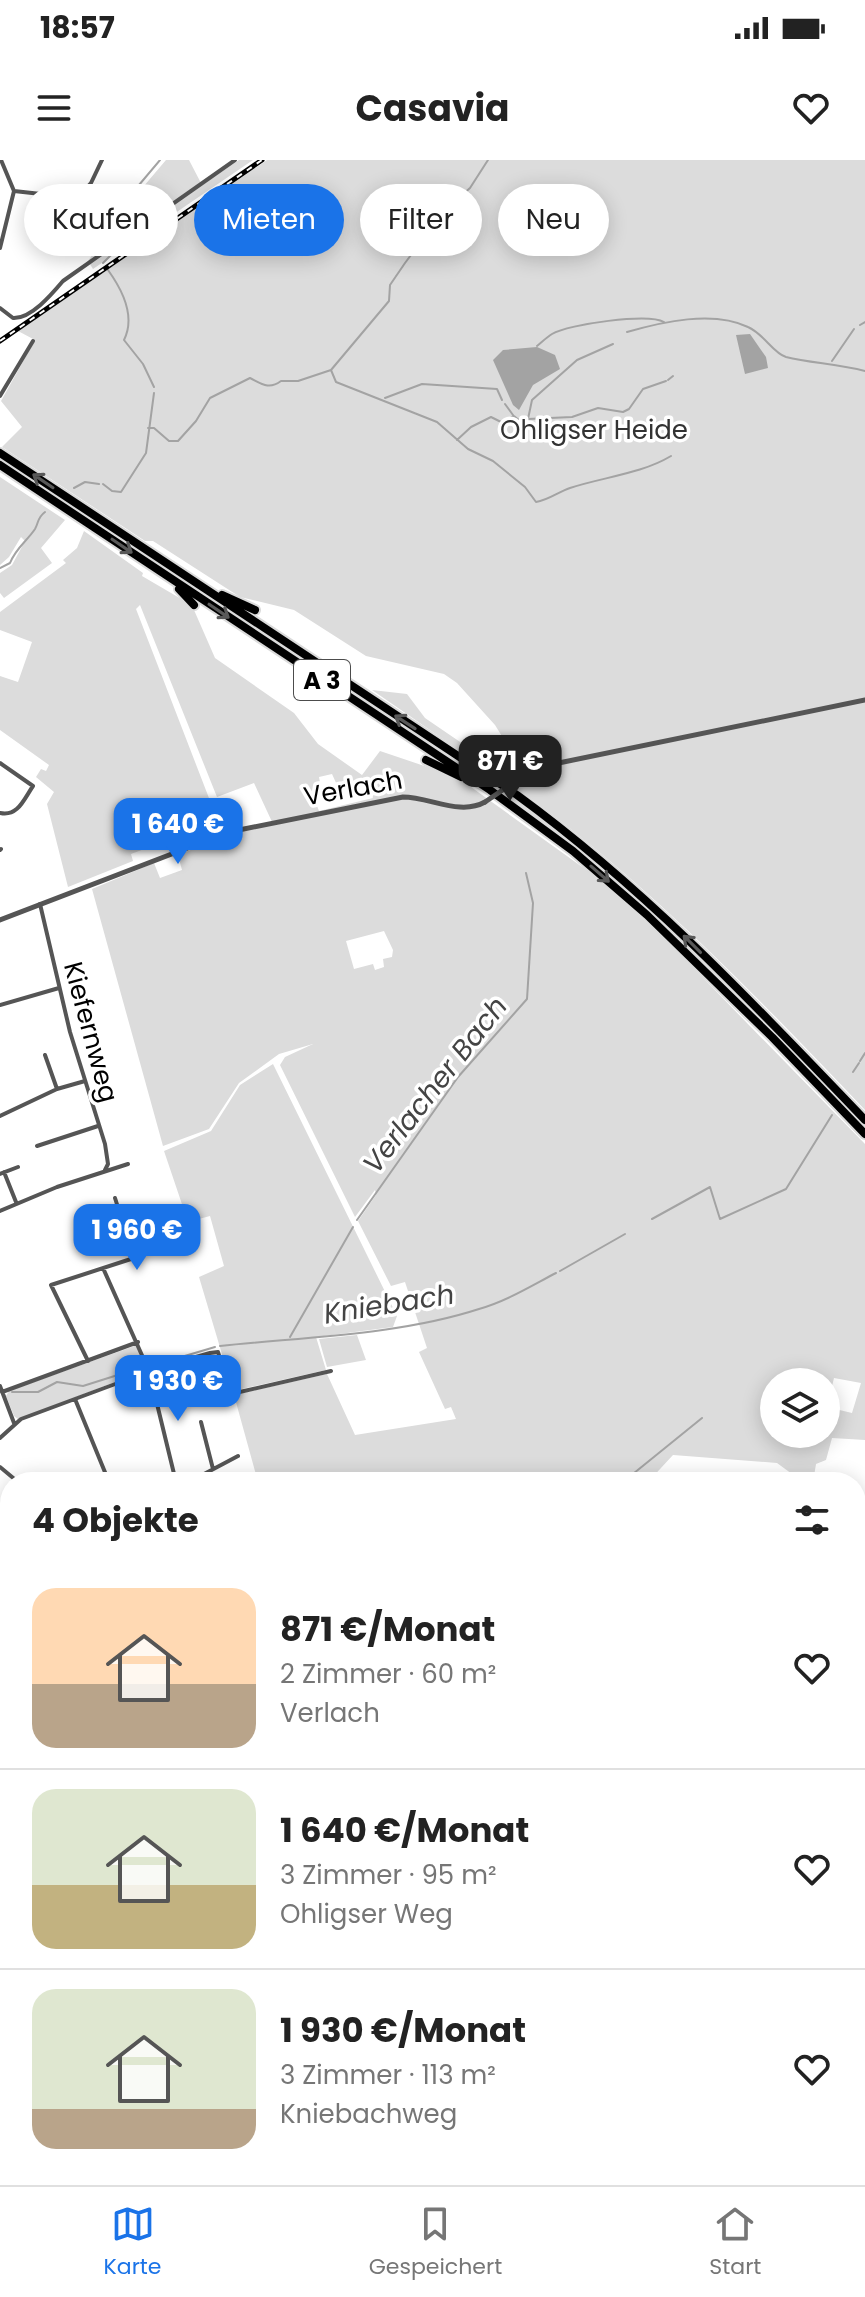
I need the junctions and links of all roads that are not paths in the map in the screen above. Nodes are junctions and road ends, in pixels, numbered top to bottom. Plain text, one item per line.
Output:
1 (1, 160) edge
2 (102, 160) edge
3 (235, 160) edge
4 (14, 191) junction
5 (0, 248) edge
6 (0, 308) edge
7 (33, 341) dead end
8 (0, 396) edge
9 (0, 453) edge
10 (0, 465) edge
11 (154, 568) junction
12 (200, 585) junction
13 (194, 605) dead end
14 (255, 610) dead end
15 (865, 700) edge
16 (426, 760) dead end
17 (0, 763) edge
18 (496, 775) dead end
19 (490, 790) junction
20 (517, 795) junction
21 (0, 813) edge
22 (40, 904) junction
23 (0, 920) edge
24 (59, 988) junction
25 (0, 1005) edge
26 (45, 1055) dead end
27 (85, 1081) junction
28 (57, 1089) junction
29 (0, 1116) edge
30 (865, 1120) edge
31 (98, 1126) junction
32 (865, 1134) edge
33 (37, 1146) dead end
34 (128, 1164) dead end
35 (18, 1167) dead end
36 (105, 1170) junction
37 (2, 1173) edge
38 (115, 1198) dead end
39 (16, 1202) junction
40 (0, 1211) edge
41 (103, 1268) junction
42 (138, 1342) junction
43 (88, 1361) junction
44 (149, 1371) junction
45 (331, 1371) dead end
46 (1, 1389) edge
47 (75, 1399) junction
48 (201, 1422) dead end
49 (14, 1423) junction
50 (0, 1438) edge
51 (238, 1456) dead end
52 (213, 1469) junction
53 (105, 1472) edge
54 (174, 1472) edge
55 (207, 1472) edge

1 - 4 street
2 - 4 street
3 - 6 street
4 - 5 street
7 - 8 street
12 -> 9 highway, A 3
10 -> 11 highway, A 3
11 - 13 highway
11 -> 19 highway, A 3
12 - 14 highway
20 -> 12 highway, A 3
15 - 22 street, Verlach, bridge
16 - 19 highway
17 - 21 street
18 - 20 highway
19 -> 32 highway, A 3
30 -> 20 highway, A 3
22 - 23 street, Verlach
22 - 24 street, Kiefernweg
24 - 25 street
24 - 27 street, Kiefernweg
26 - 28 street
27 - 28 street
27 - 31 street, Kiefernweg
28 - 29 street
31 - 33 street
31 - 36 street, Kiefernweg
34 - 36 street
35 - 37 street
36 - 39 street
37 - 39 street
38 - 41 street
39 - 40 street
41 - 42 street
41 - 43 street
42 - 43 street
42 - 44 street
43 - 46 street
44 - 45 street
44 - 47 street
44 - 54 street
46 - 49 street
47 - 49 street
47 - 53 street
48 - 52 street
49 - 50 street
51 - 52 street
52 - 55 street

